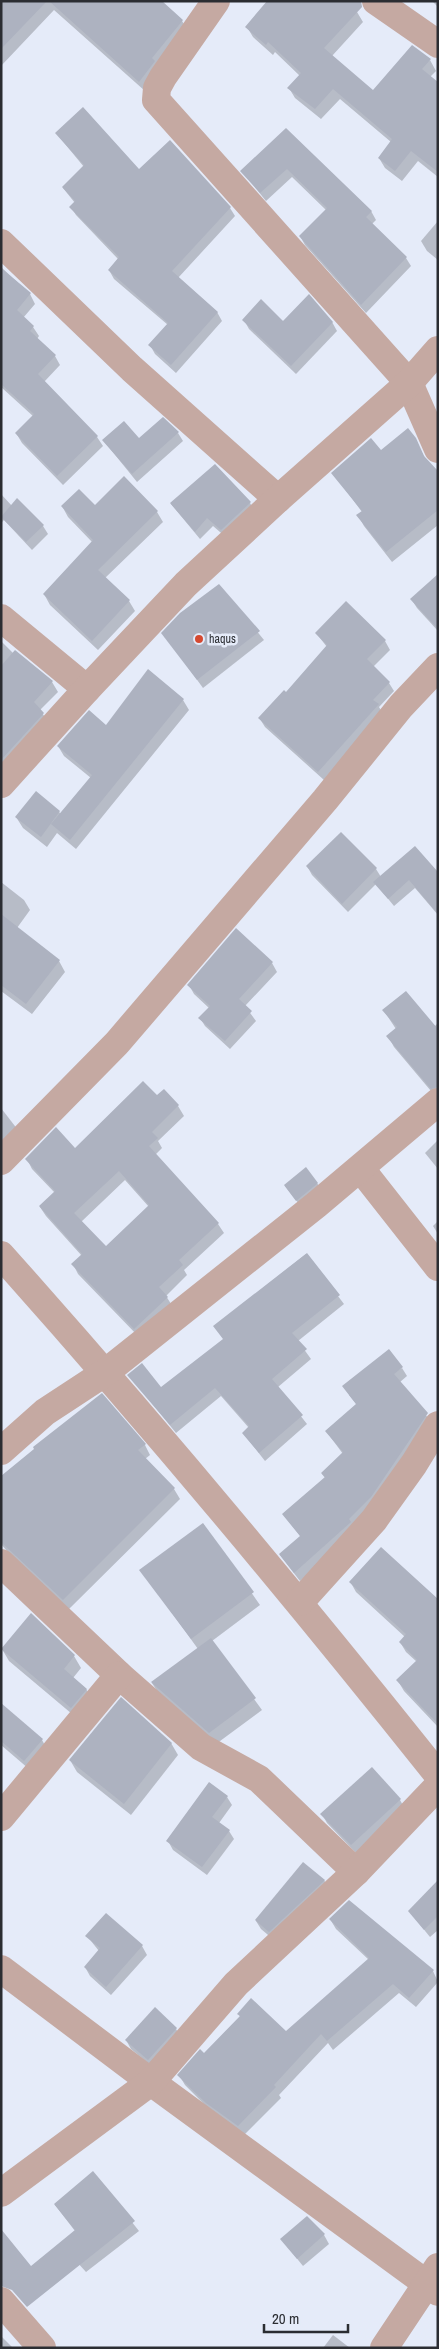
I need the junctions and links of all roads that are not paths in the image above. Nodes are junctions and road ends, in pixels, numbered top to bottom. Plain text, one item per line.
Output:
1 (216, 1) edge
2 (376, 1) edge
3 (438, 44) edge
4 (1, 243) edge
5 (438, 350) edge
6 (409, 383) junction
7 (438, 449) edge
8 (278, 499) junction
9 (1, 618) edge
10 (438, 667) edge
11 (87, 689) junction
12 (6, 769) edge
13 (438, 1102) edge
14 (1, 1161) edge
15 (360, 1168) junction
16 (1, 1255) edge
17 (438, 1267) edge
18 (106, 1372) junction
19 (438, 1425) edge
20 (1, 1451) edge
21 (1, 1563) edge
22 (300, 1602) junction
23 (119, 1675) junction
24 (438, 1775) edge
25 (438, 1786) edge
26 (1, 1817) edge
27 (356, 1872) junction
28 (1, 1969) edge
29 (151, 2082) junction
30 (1, 2193) edge
31 (434, 2281) edge
32 (1, 2301) edge
33 (42, 2348) edge
34 (384, 2348) edge

1 - 6 street
2 - 3 street
4 - 8 street
5 - 6 street
6 - 7 street
6 - 8 street
8 - 11 street
9 - 11 street
10 - 14 street
11 - 12 street
13 - 15 street
15 - 17 street
15 - 18 street
16 - 18 street
18 - 20 street
18 - 22 street
19 - 22 street
21 - 23 street
22 - 24 street
23 - 26 street
23 - 27 street
25 - 27 street
27 - 29 street
28 - 29 street
29 - 30 street
29 - 31 street
31 - 34 street
32 - 33 street

